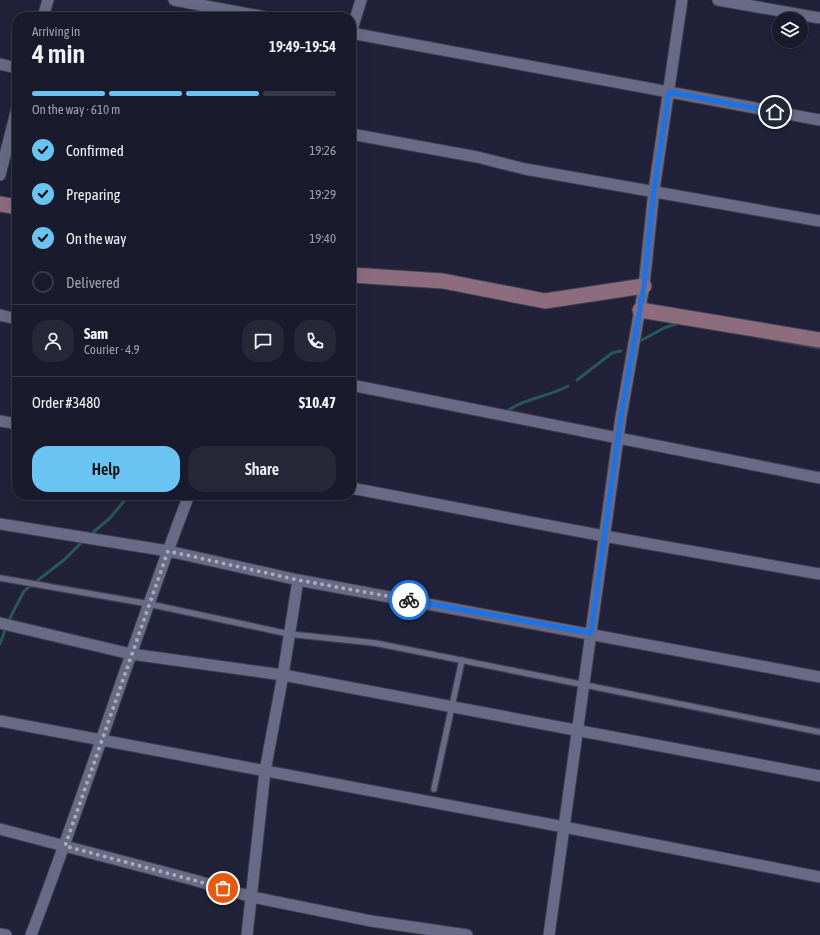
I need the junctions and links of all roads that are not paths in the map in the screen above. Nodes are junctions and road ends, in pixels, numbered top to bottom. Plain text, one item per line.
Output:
1 (48, 0) edge
2 (174, 0) edge
3 (361, 0) edge
4 (682, 0) edge
5 (718, 0) edge
6 (44, 12) edge
7 (238, 12) edge
8 (356, 16) edge
9 (820, 18) edge
10 (356, 34) edge
11 (0, 64) edge
12 (12, 67) edge
13 (669, 92) junction
14 (820, 120) edge
15 (12, 128) edge
16 (356, 135) edge
17 (0, 175) edge
18 (654, 190) junction
19 (0, 204) edge
20 (12, 206) edge
21 (820, 221) edge
22 (356, 275) edge
23 (644, 286) junction
24 (640, 310) junction
25 (0, 315) edge
26 (12, 318) edge
27 (820, 340) edge
28 (356, 387) edge
29 (0, 421) edge
30 (12, 423) edge
31 (618, 439) junction
32 (820, 478) edge
33 (356, 489) edge
34 (188, 500) edge
35 (0, 524) edge
36 (604, 536) junction
37 (168, 551) junction
38 (820, 574) edge
39 (0, 578) edge
40 (298, 580) junction
41 (149, 604) junction
42 (0, 623) edge
43 (591, 633) junction
44 (289, 634) junction
45 (131, 654) junction
46 (462, 660) junction
47 (283, 676) junction
48 (820, 677) edge
49 (583, 686) junction
50 (451, 706) junction
51 (0, 721) edge
52 (577, 730) junction
53 (820, 732) edge
54 (101, 740) junction
55 (265, 771) junction
56 (820, 776) edge
57 (434, 789) dead end
58 (564, 827) junction
59 (0, 828) edge
60 (65, 846) junction
61 (820, 877) edge
62 (252, 897) junction
63 (0, 934) edge
64 (6, 935) edge
65 (31, 935) edge
66 (247, 935) edge
67 (467, 935) edge
68 (549, 935) edge

1 - 6 street
2 - 7 street
3 - 8 street
4 - 13 street
5 - 9 street
10 - 13 street
11 - 12 street
13 - 14 street
13 - 18 street
15 - 17 street
16 - 18 street
18 - 21 street
18 - 23 street
19 - 20 street
22 - 23 street
23 - 24 street
24 - 27 street
24 - 31 street
25 - 26 street
28 - 31 street
29 - 30 street
31 - 32 street
31 - 36 street
33 - 36 street
34 - 37 street
35 - 37 street
36 - 38 street
36 - 43 street
37 - 40 street
37 - 41 street
39 - 41 lane
40 - 43 street
40 - 44 street
41 - 44 lane
41 - 45 street
42 - 45 street
43 - 48 street
43 - 49 street
44 - 46 lane
44 - 47 street
45 - 47 street
45 - 54 street
46 - 49 lane
46 - 50 lane
47 - 50 street
47 - 55 street
49 - 52 street
49 - 53 lane
50 - 52 street
50 - 57 lane
51 - 54 street
52 - 56 street
52 - 58 street
54 - 55 street
54 - 60 street
55 - 58 street
55 - 62 street
58 - 61 street
58 - 68 street
59 - 60 street
60 - 62 street
60 - 65 street
62 - 66 street
62 - 67 street
63 - 64 street

